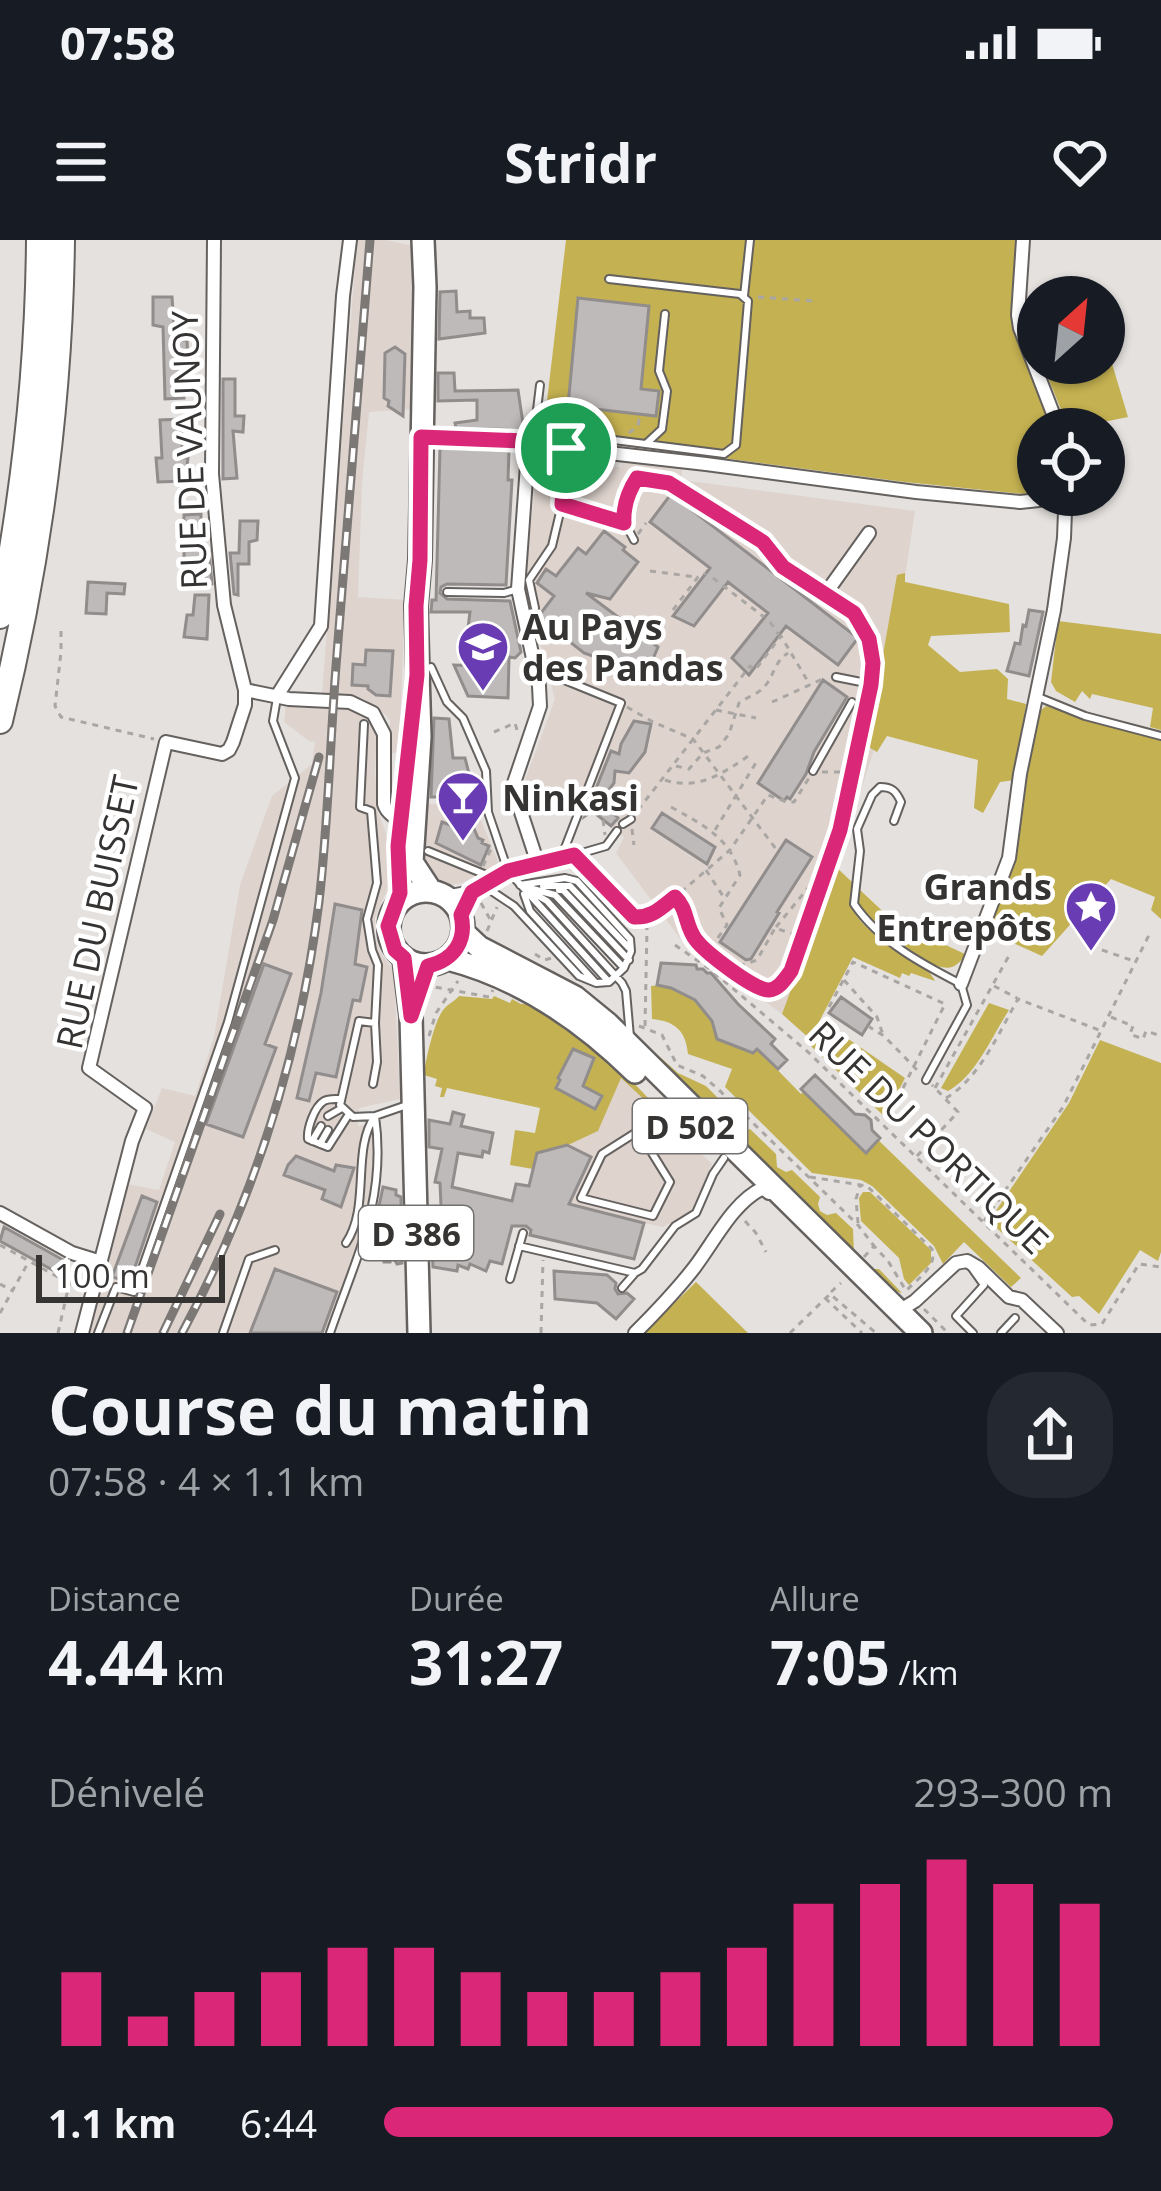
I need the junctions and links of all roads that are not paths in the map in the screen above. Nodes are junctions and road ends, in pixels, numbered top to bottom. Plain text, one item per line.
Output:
1 (39, 240) edge
2 (62, 240) edge
3 (214, 240) edge
4 (350, 240) edge
5 (423, 240) edge
6 (750, 240) edge
7 (1023, 240) edge
8 (609, 279) dead end
9 (744, 296) junction
10 (665, 314) dead end
11 (540, 385) dead end
12 (1051, 408) edge
13 (421, 437) junction
14 (532, 442) junction
15 (646, 444) junction
16 (566, 448) junction
17 (1017, 502) edge
18 (562, 504) junction
19 (1065, 516) edge
20 (624, 523) junction
21 (869, 533) dead end
22 (634, 540) dead end
23 (520, 560) junction
24 (540, 563) junction
25 (518, 589) junction
26 (447, 592) dead end
27 (826, 593) junction
28 (535, 608) dead end
29 (0, 616) edge
30 (424, 671) junction
31 (836, 677) road end
32 (537, 678) junction
33 (871, 685) junction
34 (245, 690) junction
35 (1034, 695) junction
36 (277, 696) junction
37 (852, 702) dead end
38 (0, 721) edge
39 (364, 724) dead end
40 (1161, 736) edge
41 (813, 772) road end
42 (894, 821) dead end
43 (400, 824) junction
44 (624, 825) road end
45 (420, 856) junction
46 (568, 857) junction
47 (538, 864) junction
48 (508, 871) junction
49 (520, 885) junction
50 (481, 886) junction
51 (438, 894) junction
52 (398, 904) junction
53 (462, 923) junction
54 (404, 958) junction
55 (623, 968) junction
56 (432, 970) junction
57 (617, 976) junction
58 (609, 982) junction
59 (596, 983) junction
60 (962, 984) junction
61 (411, 1016) junction
62 (375, 1024) junction
63 (631, 1047) junction
64 (926, 1080) road end
65 (373, 1084) dead end
66 (667, 1102) junction
67 (413, 1103) junction
68 (344, 1107) junction
69 (375, 1116) junction
70 (331, 1118) dead end
71 (325, 1128) dead end
72 (643, 1128) junction
73 (316, 1142) junction
74 (724, 1158) junction
75 (756, 1190) junction
76 (0, 1213) edge
77 (523, 1233) dead end
78 (346, 1243) dead end
79 (519, 1246) junction
80 (275, 1250) dead end
81 (852, 1258) junction
82 (967, 1261) junction
83 (101, 1262) junction
84 (635, 1273) junction
85 (510, 1279) dead end
86 (622, 1288) dead end
87 (903, 1305) edge
88 (1015, 1318) dead end
89 (82, 1333) edge
90 (98, 1333) edge
91 (223, 1333) edge
92 (330, 1333) edge
93 (419, 1333) edge
94 (635, 1333) edge
95 (921, 1333) edge
96 (973, 1333) edge
97 (1001, 1333) edge
98 (1057, 1333) edge

1 - 29 highway
2 - 38 highway
3 - 34 street, RUE DE VAUNOY
4 - 36 street
5 - 13 main road
6 - 9 lane
7 - 12 street
8 - 9 lane
9 - 15 lane
10 - 15 lane
11 - 14 lane
13 - 14 street
13 - 30 main road
14 - 16 street
14 - 23 street
15 - 16 lane
16 - 17 street
16 - 18 lane
18 - 20 lane
18 - 24 lane
19 - 35 street
20 - 22 lane
20 - 27 lane
21 - 27 street
23 - 24 lane
23 - 25 street
24 - 28 lane
25 - 26 lane
25 - 32 street
27 - 33 lane
30 - 43 main road
30 - 45 main road
30 - 48 lane
31 - 33 lane
32 - 46 lane
32 - 47 street
33 - 46 lane
34 - 36 street
34 - 83 street, RUE DU BUISSET
35 - 40 lane
35 - 60 street
36 - 43 street
36 - 90 lane
37 - 41 lane
39 - 62 lane
42 - 60 lane
43 - 45 main road
43 - 52 main road
44 - 46 lane
45 - 50 lane
45 - 51 main road
46 - 47 street
47 - 48 street
48 - 49 lane
48 - 50 street
49 - 55 lane
49 - 55 lane
49 - 57 lane
49 - 58 lane
49 - 59 lane
50 - 51 street
50 - 53 street
50 - 59 lane
51 - 52 main road
51 - 53 main road
52 - 54 main road
53 - 56 main road
53 - 63 main road, D 502
54 - 56 main road
54 - 61 main road, D 386
55 - 57 lane
56 - 61 main road, D 386
56 - 66 main road, D 502
57 - 58 lane
57 - 63 lane
58 - 59 lane
60 - 64 lane
61 - 67 main road, D 386
62 - 65 lane
62 - 68 lane
63 - 81 main road, D 502
66 - 72 lane
66 - 74 main road, D 502
67 - 69 lane
67 - 93 main road, D 386
68 - 69 lane
68 - 70 lane
68 - 73 lane
68 - 73 lane
69 - 78 lane
69 - 92 lane
71 - 73 lane
72 - 72 lane
74 - 75 main road, D 502
74 - 84 lane
75 - 81 street
75 - 87 main road, D 502
75 - 94 street
76 - 83 street
77 - 79 lane
79 - 84 lane
79 - 85 lane
80 - 91 lane
81 - 87 main road, D 502
82 - 87 street
82 - 96 lane
82 - 98 street
83 - 89 street, RUE DU BUISSET
84 - 86 lane
87 - 95 main road, D 502
88 - 97 lane

